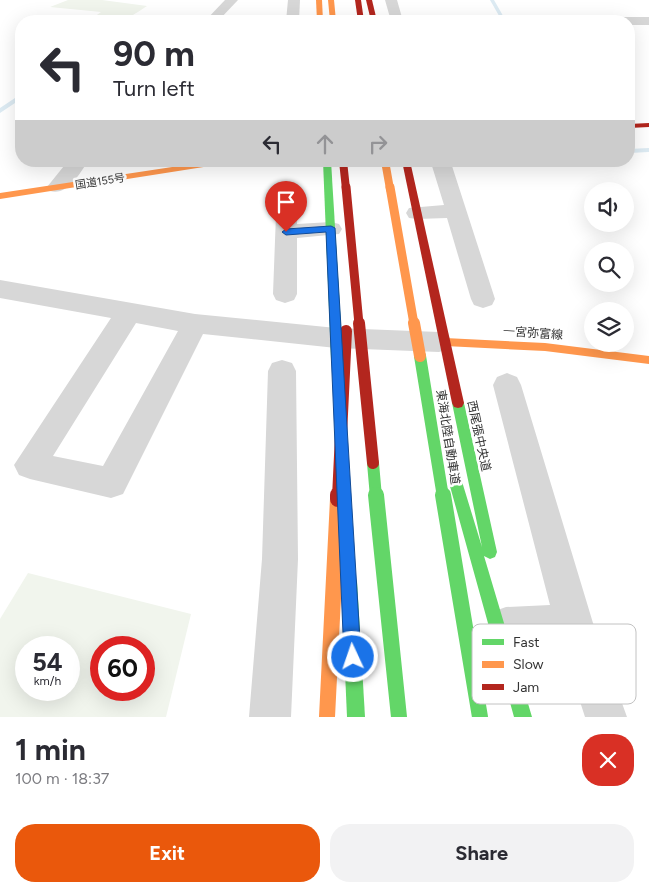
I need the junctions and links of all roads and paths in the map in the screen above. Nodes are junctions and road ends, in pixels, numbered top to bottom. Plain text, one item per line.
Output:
1 (232, 0) edge
2 (286, 0) edge
3 (294, 0) edge
4 (319, 0) edge
5 (331, 0) edge
6 (358, 0) edge
7 (369, 0) edge
8 (391, 0) edge
9 (217, 15) edge
10 (293, 15) edge
11 (320, 15) edge
12 (332, 15) edge
13 (360, 15) edge
14 (373, 15) edge
15 (395, 15) edge
16 (635, 20) edge
17 (649, 20) edge
18 (649, 125) edge
19 (635, 126) edge
20 (74, 167) edge
21 (190, 167) edge
22 (328, 167) edge
23 (342, 167) edge
24 (343, 167) edge
25 (386, 167) edge
26 (407, 167) edge
27 (442, 167) edge
28 (57, 187) junction
29 (287, 188) dead end
30 (0, 196) edge
31 (456, 211) junction
32 (417, 213) junction
33 (331, 228) junction
34 (286, 232) junction
35 (0, 289) edge
36 (285, 294) dead end
37 (483, 299) dead end
38 (129, 312) junction
39 (195, 324) junction
40 (336, 338) junction
41 (445, 342) junction
42 (421, 360) junction
43 (649, 360) edge
44 (282, 371) dead end
45 (507, 385) dead end
46 (347, 548) dead end
47 (492, 560) dead end
48 (348, 568) dead end
49 (496, 579) dead end
50 (574, 623) joint
51 (497, 624) edge
52 (506, 624) edge
53 (551, 624) edge
54 (472, 669) edge
55 (478, 704) edge
56 (520, 704) edge
57 (521, 704) edge
58 (602, 704) edge
59 (270, 717) edge
60 (327, 717) edge
61 (356, 717) edge
62 (398, 717) edge
63 (480, 717) edge
64 (524, 717) edge
65 (606, 717) edge

1 - 9 street
2 - 3 street
3 - 10 street
4 - 11 main road
5 - 12 main road
6 - 13 main road
7 - 14 main road
8 - 15 street
16 - 17 street
18 - 19 main road
20 - 28 street
21 - 28 main road, 国道155号
22 - 33 main road
23 - 60 main road, bridge
24 - 62 main road, bridge
25 - 42 main road, 東海北陸自動車道, bridge
26 - 32 main road, 西尾張中央道
27 - 31 street
28 - 30 main road, 国道155号
29 - 34 street
31 - 32 street
31 - 37 street
32 - 41 main road, 西尾張中央道
33 - 34 street
33 - 40 main road
34 - 36 street
35 - 38 street
38 - 39 street
38 - 39 street
39 - 40 street
40 - 41 street
40 - 46 main road
41 - 43 main road, 一宮弥富線
41 - 47 main road, 西尾張中央道
42 - 51 main road, bridge
42 - 54 main road, 東海北陸自動車道, bridge
44 - 59 street
45 - 50 street
48 - 61 main road
49 - 52 main road
50 - 53 street
55 - 63 main road, 東海北陸自動車道, bridge
56 - 64 main road, bridge
57 - 64 main road
58 - 65 street

